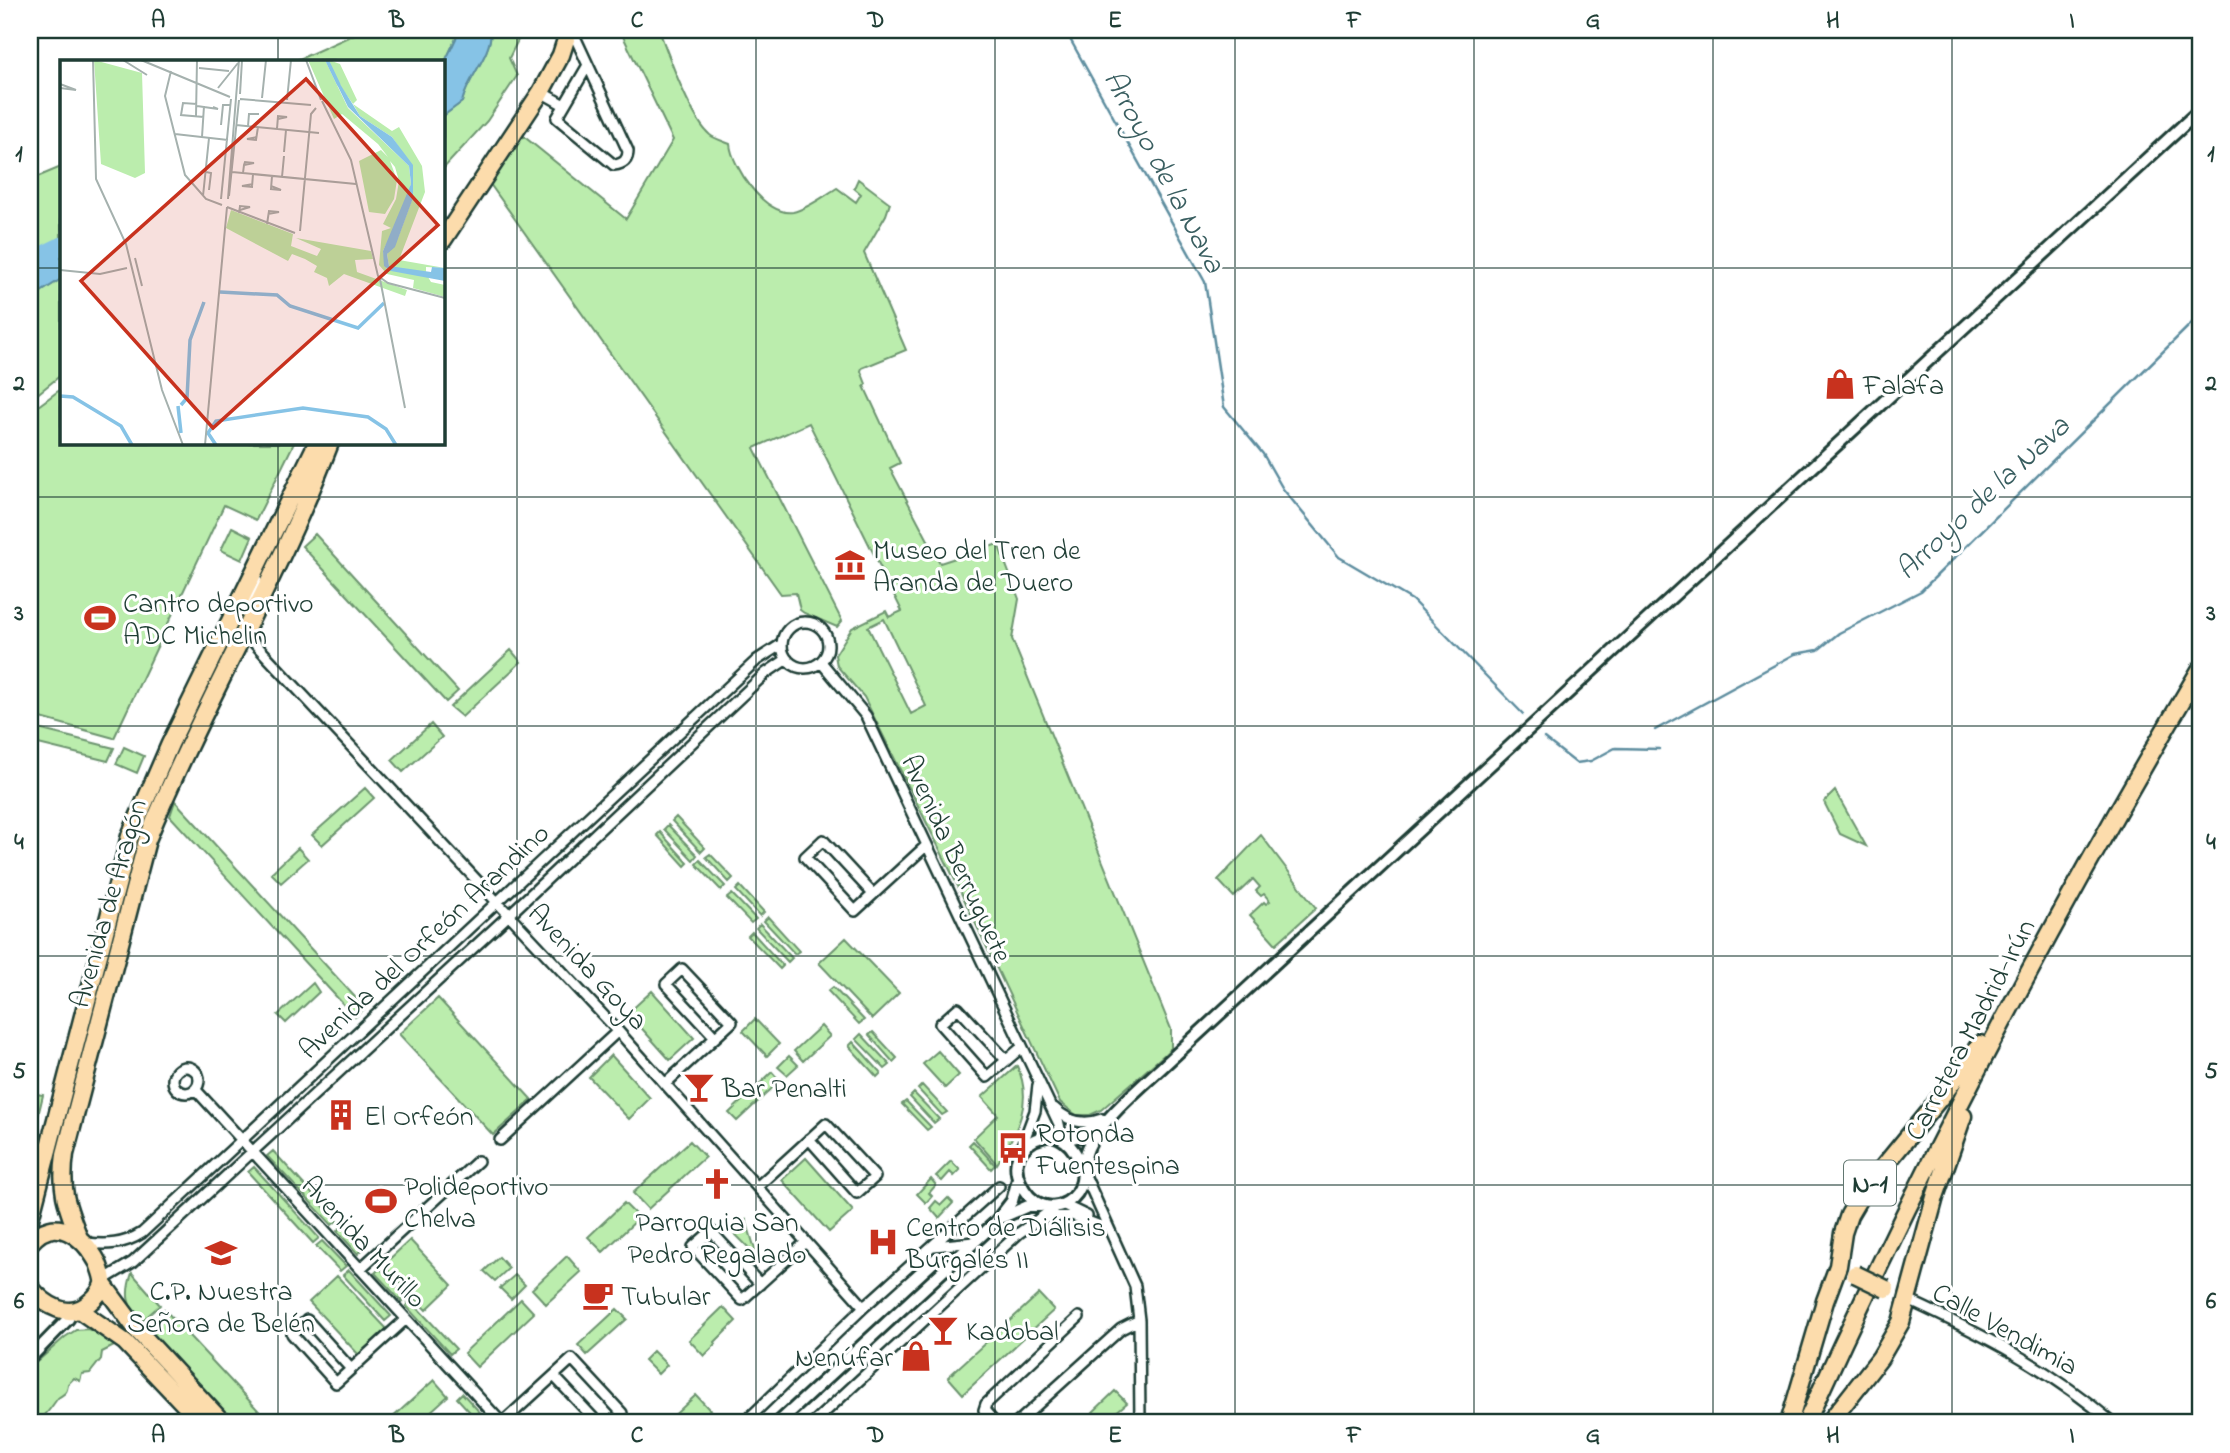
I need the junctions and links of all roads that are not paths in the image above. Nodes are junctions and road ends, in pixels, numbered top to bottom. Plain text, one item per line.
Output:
1 (573, 35) edge
2 (588, 65) junction
3 (541, 92) junction
4 (564, 105) junction
5 (2200, 110) edge
6 (444, 238) edge
7 (317, 444) edge
8 (330, 444) edge
9 (253, 574) junction
10 (243, 633) junction
11 (782, 644) junction
12 (787, 659) junction
13 (821, 662) junction
14 (2200, 670) edge
15 (927, 845) junction
16 (873, 894) junction
17 (498, 902) junction
18 (510, 914) junction
19 (2025, 978) junction
20 (2012, 1002) junction
21 (618, 1031) junction
22 (715, 1037) junction
23 (1022, 1047) junction
24 (1006, 1060) junction
25 (1038, 1083) junction
26 (665, 1084) junction
27 (195, 1088) dead end
28 (1047, 1100) junction
29 (1114, 1113) junction
30 (808, 1139) junction
31 (1063, 1139) junction
32 (241, 1140) junction
33 (500, 1140) dead end
34 (1020, 1151) junction
35 (252, 1152) junction
36 (478, 1161) dead end
37 (1084, 1172) junction
38 (1018, 1178) junction
39 (999, 1186) dead end
40 (757, 1187) junction
41 (1041, 1206) junction
42 (1060, 1206) junction
43 (30, 1219) edge
44 (1039, 1219) junction
45 (995, 1223) junction
46 (1100, 1226) junction
47 (1113, 1238) junction
48 (82, 1241) junction
49 (806, 1242) junction
50 (974, 1242) junction
51 (30, 1243) edge
52 (934, 1246) junction
53 (1838, 1266) junction
54 (360, 1269) junction
55 (103, 1282) junction
56 (760, 1284) junction
57 (30, 1287) edge
58 (1908, 1300) junction
59 (864, 1307) junction
60 (80, 1313) junction
61 (1079, 1317) dead end
62 (407, 1319) junction
63 (1139, 1320) junction
64 (52, 1336) junction
65 (30, 1358) edge
66 (351, 1369) junction
67 (554, 1376) junction
68 (202, 1423) edge
69 (223, 1423) edge
70 (502, 1423) edge
71 (598, 1423) edge
72 (610, 1423) edge
73 (744, 1423) edge
74 (778, 1423) edge
75 (813, 1423) edge
76 (995, 1423) edge
77 (1017, 1423) edge
78 (1140, 1423) edge
79 (1789, 1423) edge
80 (1806, 1423) edge
81 (1829, 1423) edge
82 (2113, 1423) edge

1 - 2 street
1 - 3 highway
2 - 4 street
2 - 4 street
3 - 4 street
3 - 6 highway
5 - 29 street
7 - 9 highway, Avenida de Aragón
8 - 10 highway, Avenida de Aragón
9 - 10 street
9 - 43 highway, Avenida de Aragón
10 - 17 street, Avenida Goya
10 - 48 highway, Avenida de Aragón
11 - 12 street
11 - 13 street
11 - 17 street, Avenida del Orfeón Arandino
12 - 13 street
12 - 18 street, Avenida del Orfeón Arandino
13 - 15 street, Avenida Berruguete
14 - 19 highway, Carretera Madrid-Irún / N-1
15 - 16 street
15 - 23 street, Avenida Berruguete
16 - 16 street
17 - 18 street, Avenida Goya
17 - 32 street, Avenida del Orfeón Arandino
18 - 21 street, Avenida Goya
18 - 35 street, Avenida del Orfeón Arandino
19 - 20 highway, Carretera Madrid-Irún / N-1
19 - 53 highway, N-1
20 - 58 highway, N-1
20 - 80 highway, Carretera Madrid-Irún / N-1
21 - 26 street, Avenida Goya
21 - 33 street
22 - 22 street
22 - 26 street
23 - 24 street
23 - 25 street, Avenida Berruguete
24 - 24 street
25 - 28 street, Avenida Berruguete
25 - 34 street
26 - 40 street, Avenida Goya
27 - 32 street, Avenida Murillo
28 - 29 street
28 - 31 street, Avenida Berruguete
29 - 31 street
29 - 37 street
30 - 30 street
30 - 40 street
31 - 34 street
31 - 37 street
32 - 35 street, Avenida Murillo
32 - 48 street, Avenida del Orfeón Arandino
34 - 38 street
35 - 54 street, Avenida Murillo
35 - 55 street, Avenida del Orfeón Arandino
36 - 54 street
37 - 42 street
37 - 47 street
38 - 41 street
38 - 45 street
39 - 52 street
40 - 49 street, Avenida Goya
41 - 42 street
41 - 45 street
42 - 44 street
42 - 46 street
44 - 46 street
44 - 75 street
45 - 50 street
46 - 47 street
47 - 63 street
48 - 51 highway
48 - 55 highway, Avenida de Aragón
49 - 56 street
49 - 59 street, Avenida Goya
50 - 52 street
50 - 74 street
52 - 59 street
53 - 58 highway, bridge
53 - 79 highway, N-1
54 - 62 street, Avenida Murillo
55 - 60 highway
55 - 69 highway, Avenida de Aragón
56 - 56 street
57 - 60 highway
58 - 81 highway, N-1
58 - 82 street, Calle Vendimia
59 - 73 street
60 - 64 street
60 - 64 street
60 - 68 highway
61 - 76 street
62 - 66 street
62 - 70 street, Avenida Murillo
63 - 77 street
63 - 78 street
64 - 65 street
66 - 66 street
67 - 70 street
67 - 71 street
67 - 72 street

